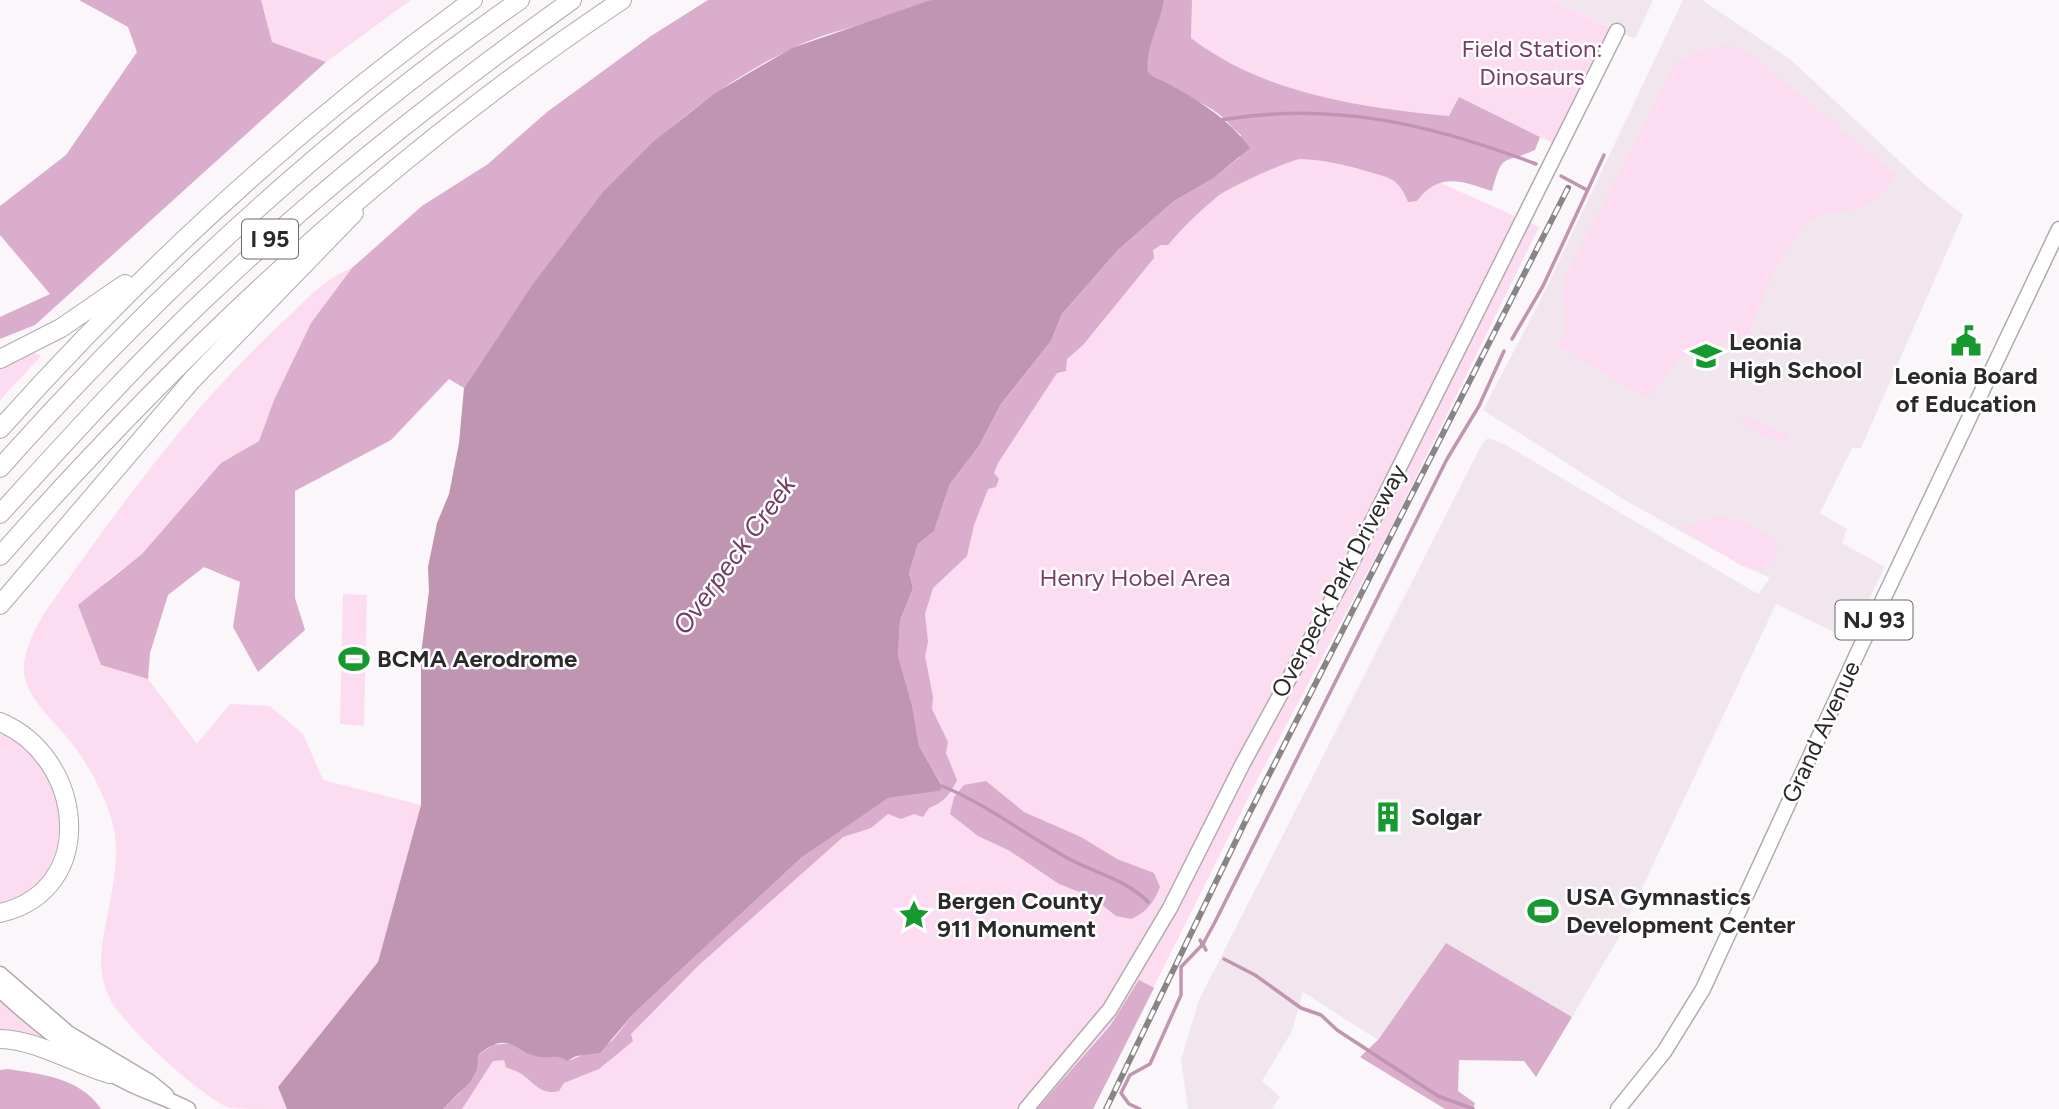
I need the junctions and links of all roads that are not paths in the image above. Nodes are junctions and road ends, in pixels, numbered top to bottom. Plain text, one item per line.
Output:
1 (473, 0) edge
2 (520, 0) edge
3 (572, 0) edge
4 (622, 0) edge
5 (1617, 31) dead end
6 (380, 181) junction
7 (2059, 229) edge
8 (163, 259) junction
9 (0, 359) edge
10 (0, 429) edge
11 (0, 468) edge
12 (0, 514) edge
13 (0, 556) edge
14 (0, 605) edge
15 (0, 722) edge
16 (0, 914) edge
17 (0, 974) edge
18 (0, 990) edge
19 (0, 1039) edge
20 (110, 1074) junction
21 (169, 1099) junction
22 (188, 1109) edge
23 (1027, 1109) edge
24 (1618, 1109) edge

1 - 8 highway, I 95
2 - 11 highway, I 95
3 - 12 highway, I 95
4 - 6 highway, I 95
5 - 23 main road, Overpeck Park Driveway
6 - 13 highway, I 95
6 - 14 highway
7 - 24 main road, Grand Avenue / NJ 93
8 - 9 highway
8 - 10 highway, I 95
15 - 16 highway
17 - 21 main road
18 - 20 main road
19 - 20 highway
20 - 21 main road
21 - 22 main road

